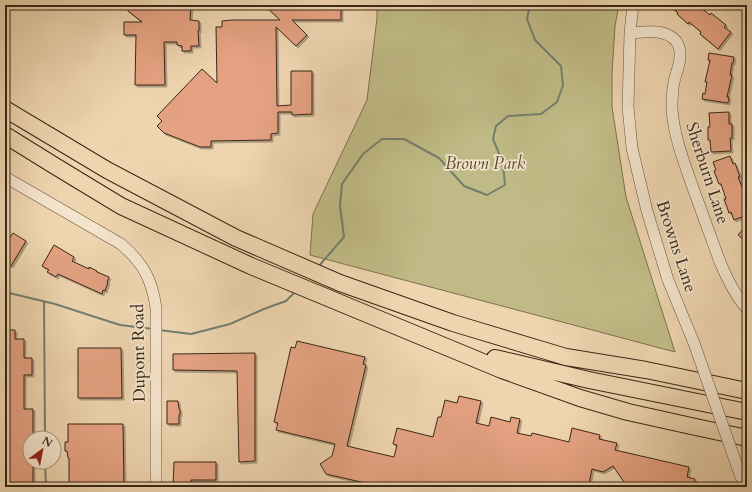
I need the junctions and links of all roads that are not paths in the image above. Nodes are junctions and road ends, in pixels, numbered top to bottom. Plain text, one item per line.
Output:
1 (632, 5) edge
2 (630, 33) junction
3 (5, 109) edge
4 (5, 134) edge
5 (5, 177) edge
6 (747, 309) edge
7 (437, 343) junction
8 (747, 391) edge
9 (747, 412) edge
10 (747, 438) edge
11 (156, 487) edge
12 (745, 487) edge

1 - 2 street, Browns Lane
2 - 6 street, Sherburn Lane
2 - 12 street, Browns Lane, bridge
3 - 8 highway
4 - 7 highway
5 - 11 street, Dupont Road
7 - 9 highway
7 - 10 highway

